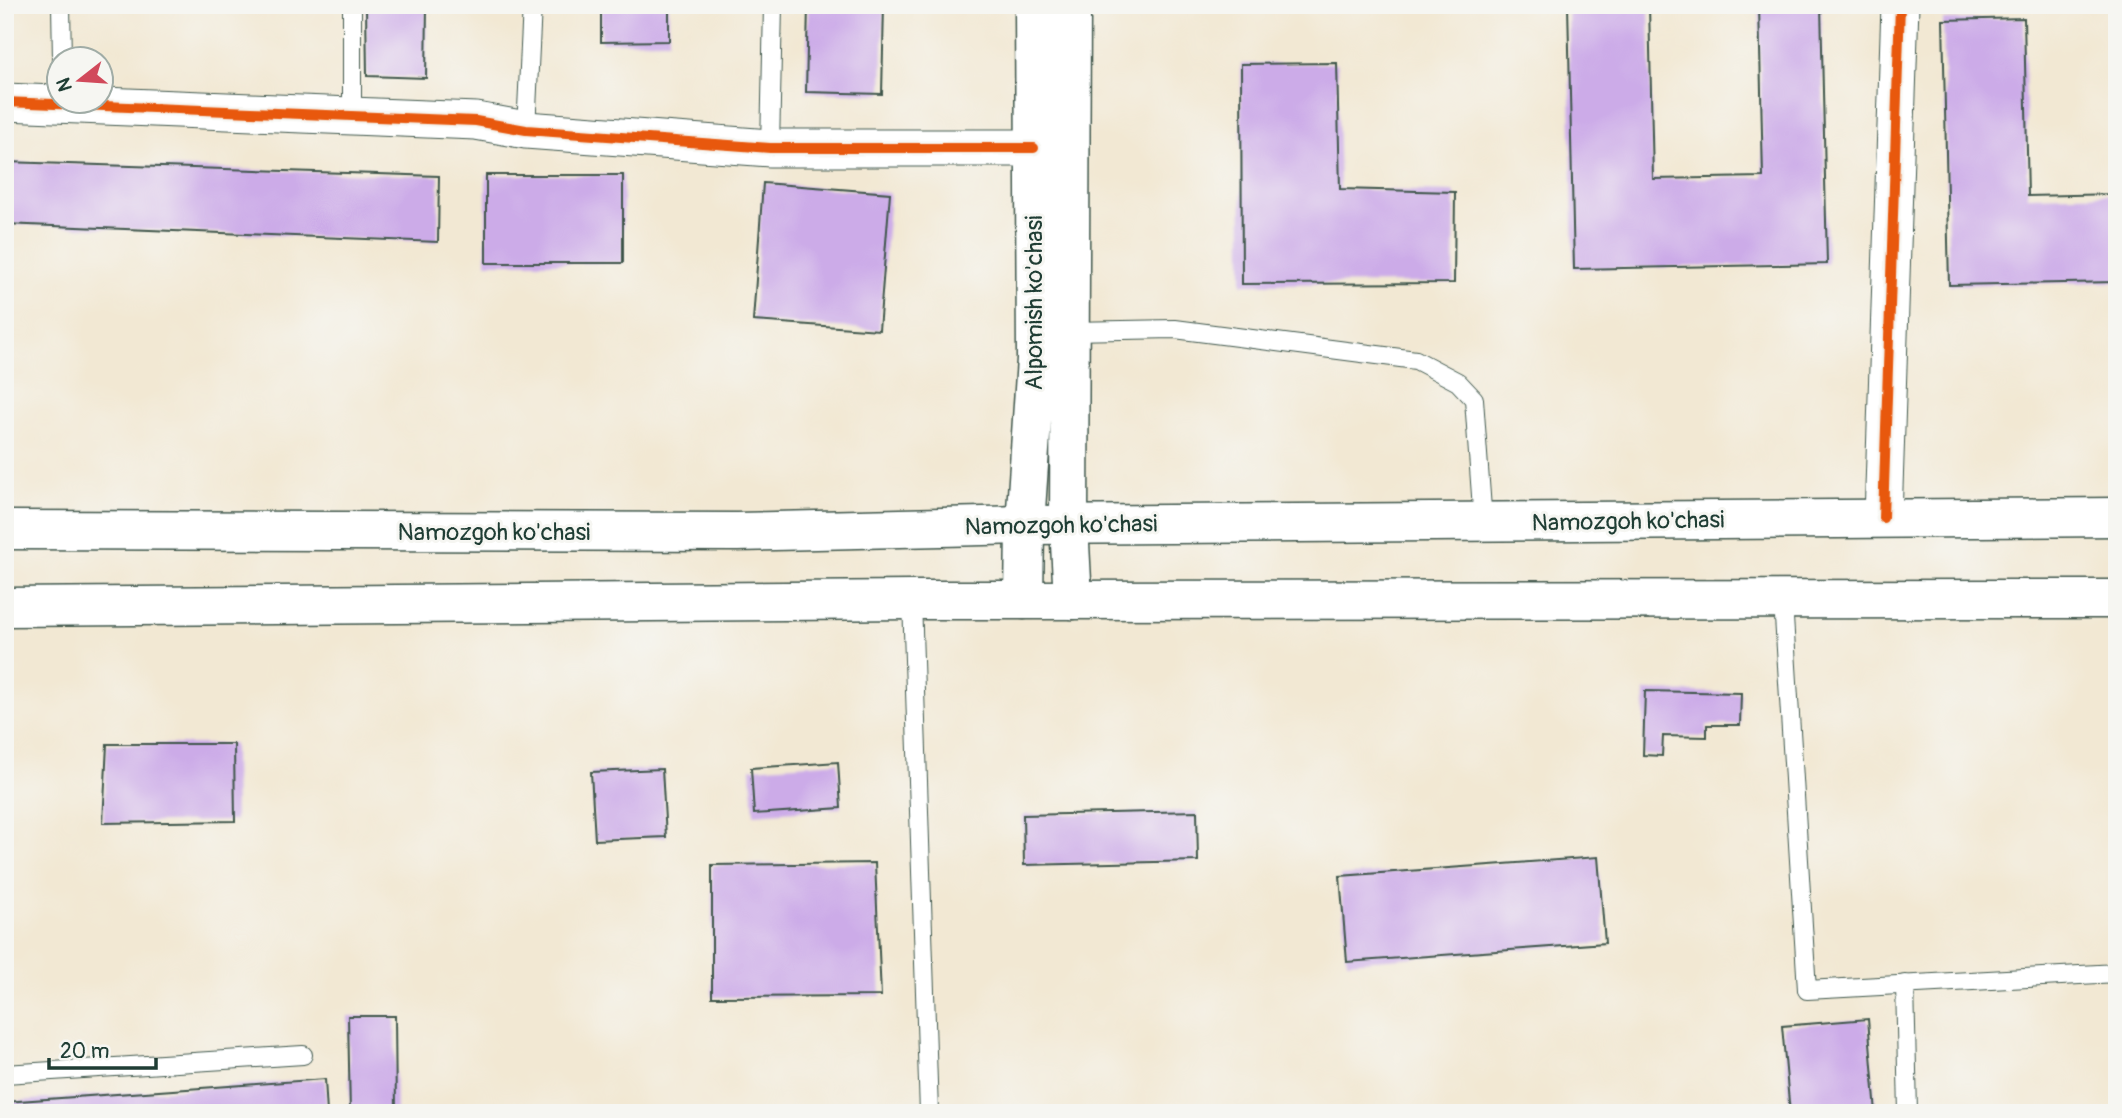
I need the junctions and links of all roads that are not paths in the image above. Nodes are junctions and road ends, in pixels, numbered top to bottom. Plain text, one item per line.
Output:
1 (61, 5) edge
2 (352, 5) edge
3 (532, 5) edge
4 (773, 5) edge
5 (1034, 5) edge
6 (1071, 5) edge
7 (1900, 5) edge
8 (62, 46) edge
9 (5, 102) edge
10 (46, 103) edge
11 (116, 106) edge
12 (352, 117) junction
13 (526, 130) junction
14 (770, 148) junction
15 (1034, 148) junction
16 (1070, 331) junction
17 (2117, 517) edge
18 (1884, 518) junction
19 (1483, 523) junction
20 (1025, 525) junction
21 (1069, 525) junction
22 (5, 530) edge
23 (2117, 598) edge
24 (912, 600) junction
25 (1024, 600) junction
26 (1073, 600) junction
27 (1783, 601) junction
28 (5, 607) edge
29 (2117, 973) edge
30 (1905, 984) junction
31 (303, 1055) dead end
32 (5, 1074) edge
33 (929, 1113) edge
34 (1908, 1113) edge

1 - 8 lane
2 - 12 lane
3 - 13 lane
4 - 14 lane
5 - 15 main road, Alpomish ko'chasi
6 - 16 main road
7 - 18 street
9 - 10 street
11 - 12 street
12 - 13 street
13 - 14 street
14 - 15 street
15 - 20 main road, Alpomish ko'chasi
16 - 19 lane
16 - 21 main road
17 - 18 main road, Namozgoh ko'chasi
18 - 19 main road, Namozgoh ko'chasi
19 - 21 main road, Namozgoh ko'chasi
20 - 21 main road, Namozgoh ko'chasi
20 - 22 main road, Namozgoh ko'chasi
20 - 25 main road, Alpomish ko'chasi
21 - 26 main road
23 - 27 main road
24 - 25 main road
24 - 28 main road
24 - 33 lane
25 - 26 main road
26 - 27 main road
27 - 30 lane
29 - 30 lane
30 - 34 lane
31 - 32 lane

